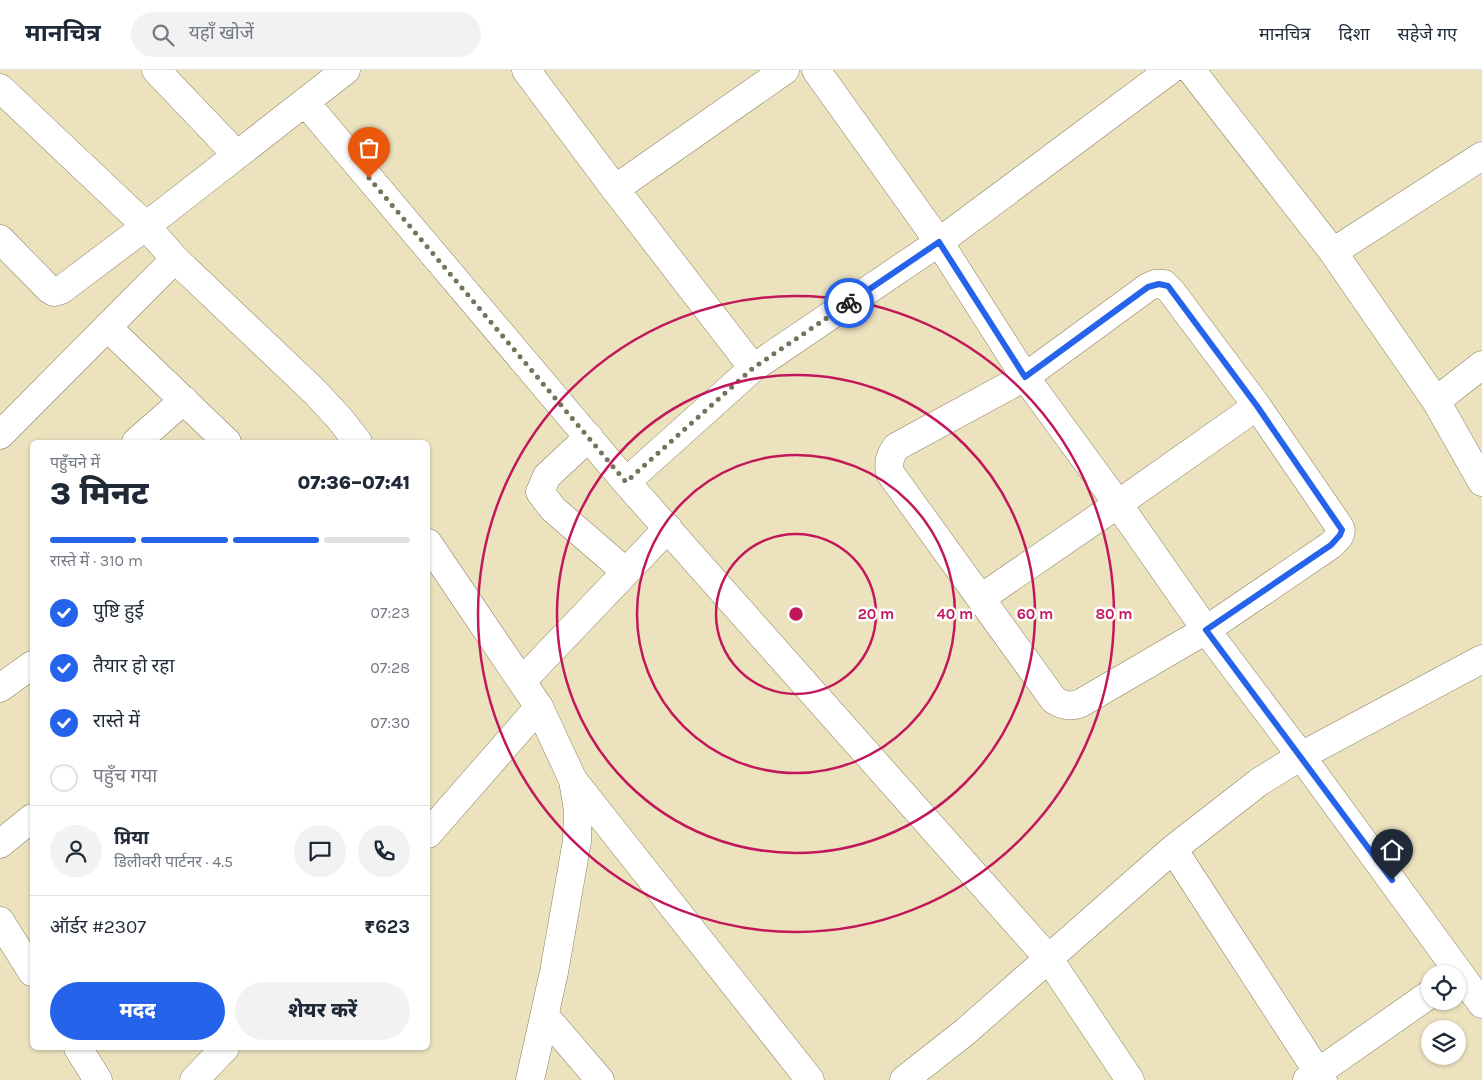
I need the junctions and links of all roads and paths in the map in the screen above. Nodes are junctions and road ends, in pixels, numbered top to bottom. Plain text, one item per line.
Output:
1 (156, 70) edge
2 (346, 70) edge
3 (526, 70) edge
4 (786, 70) edge
5 (816, 70) edge
6 (1170, 70) edge
7 (1191, 70) edge
8 (0, 88) edge
9 (305, 102) junction
10 (237, 154) junction
11 (1482, 156) edge
12 (614, 189) junction
13 (146, 226) junction
14 (0, 239) edge
15 (939, 242) junction
16 (1332, 252) junction
17 (175, 259) junction
18 (107, 327) junction
19 (1482, 365) edge
20 (753, 368) junction
21 (1025, 377) junction
22 (184, 400) junction
23 (1436, 401) junction
24 (1257, 406) junction
25 (0, 435) edge
26 (589, 437) junction
27 (138, 440) edge
28 (225, 440) edge
29 (356, 440) edge
30 (626, 482) junction
31 (1482, 482) edge
32 (1118, 504) junction
33 (668, 528) junction
34 (430, 546) edge
35 (626, 572) junction
36 (980, 598) junction
37 (1206, 630) junction
38 (1482, 659) edge
39 (30, 666) edge
40 (522, 681) junction
41 (0, 688) edge
42 (539, 707) junction
43 (1301, 756) junction
44 (573, 780) junction
45 (30, 820) edge
46 (430, 832) edge
47 (0, 844) edge
48 (1173, 849) junction
49 (0, 922) edge
50 (1049, 959) junction
51 (30, 961) edge
52 (1452, 965) edge
53 (1466, 983) edge
54 (1421, 1001) edge
55 (1482, 1004) edge
56 (545, 1016) junction
57 (79, 1050) edge
58 (223, 1050) edge
59 (1316, 1078) edge
60 (98, 1080) edge
61 (194, 1080) edge
62 (530, 1080) edge
63 (600, 1080) edge
64 (810, 1080) edge
65 (904, 1080) edge
66 (1130, 1080) edge

1 - 10 street
2 - 9 street
3 - 12 street
4 - 12 street
5 - 15 street
6 - 15 street
7 - 16 street
8 - 13 street
9 - 10 street
9 - 26 street
10 - 13 street
11 - 16 street
12 - 20 street
13 - 14 street
13 - 17 street
15 - 20 street
15 - 21 street
16 - 23 street
17 - 18 street
17 - 29 street
18 - 22 street
18 - 25 street
19 - 23 street
20 - 30 street
21 - 24 street
21 - 32 street
21 - 36 street
22 - 27 street
22 - 28 street
23 - 31 street
24 - 32 street
24 - 37 street
26 - 30 street
26 - 35 street
30 - 33 street
32 - 36 street
32 - 37 street
33 - 35 street
33 - 50 street
34 - 40 street
35 - 40 street
36 - 37 street
37 - 43 street
38 - 43 street
39 - 41 street
40 - 42 street
42 - 44 street
42 - 46 street
43 - 48 street
43 - 52 street
44 - 56 street
44 - 64 street
45 - 47 street
48 - 50 street
48 - 59 street
49 - 51 street
50 - 65 street
50 - 66 street
53 - 55 street
54 - 59 street
56 - 62 street
56 - 63 street
57 - 60 street
58 - 61 street

